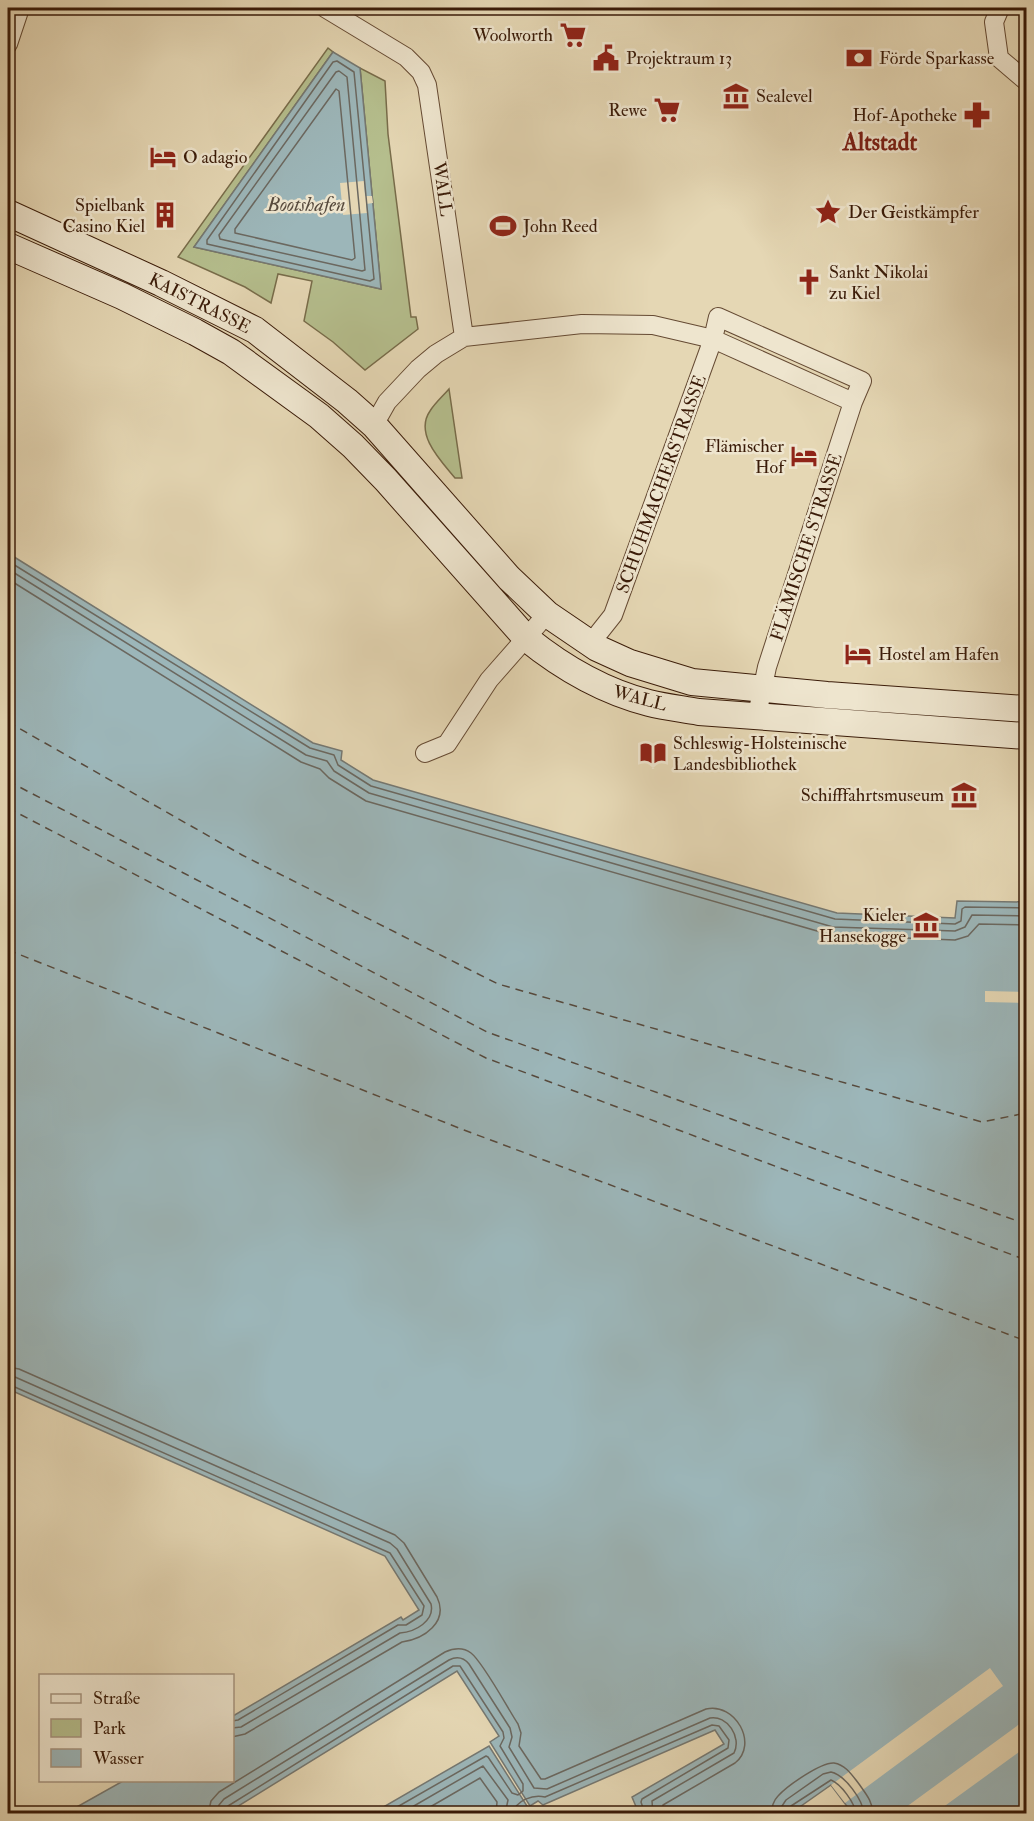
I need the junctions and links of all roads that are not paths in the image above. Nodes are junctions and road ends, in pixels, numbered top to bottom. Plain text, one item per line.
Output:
1 (20, 8) edge
2 (325, 8) edge
3 (1000, 8) edge
4 (8, 44) edge
5 (1026, 81) edge
6 (8, 213) edge
7 (8, 246) edge
8 (464, 337) junction
9 (713, 339) junction
10 (862, 381) joint
11 (853, 402) junction
12 (374, 424) junction
13 (353, 446) junction
14 (547, 615) junction
15 (526, 638) junction
16 (590, 644) junction
17 (762, 689) junction
18 (1026, 709) edge
19 (757, 715) junction
20 (1026, 722) edge
21 (1026, 736) edge
22 (425, 753) dead end

1 - 4 street
2 - 8 street, WALL
3 - 5 street
6 - 12 main road, KAISTRASSE
7 - 13 main road, KAISTRASSE
8 - 9 street
8 - 12 street
9 - 10 street, SCHUHMACHERSTRASSE
9 - 11 street
9 - 16 street, SCHUHMACHERSTRASSE
10 - 11 street, FLÄMISCHE STRASSE
11 - 17 street, FLÄMISCHE STRASSE
12 - 13 street
12 - 14 main road, WALL
13 - 15 main road, WALL
14 - 15 street
14 - 16 main road, WALL
15 - 19 main road, WALL
15 - 22 street
16 - 17 main road, WALL
17 - 18 main road, WALL
17 - 19 street, FLÄMISCHE STRASSE
19 - 21 main road, WALL
20 - 21 street, WALL

